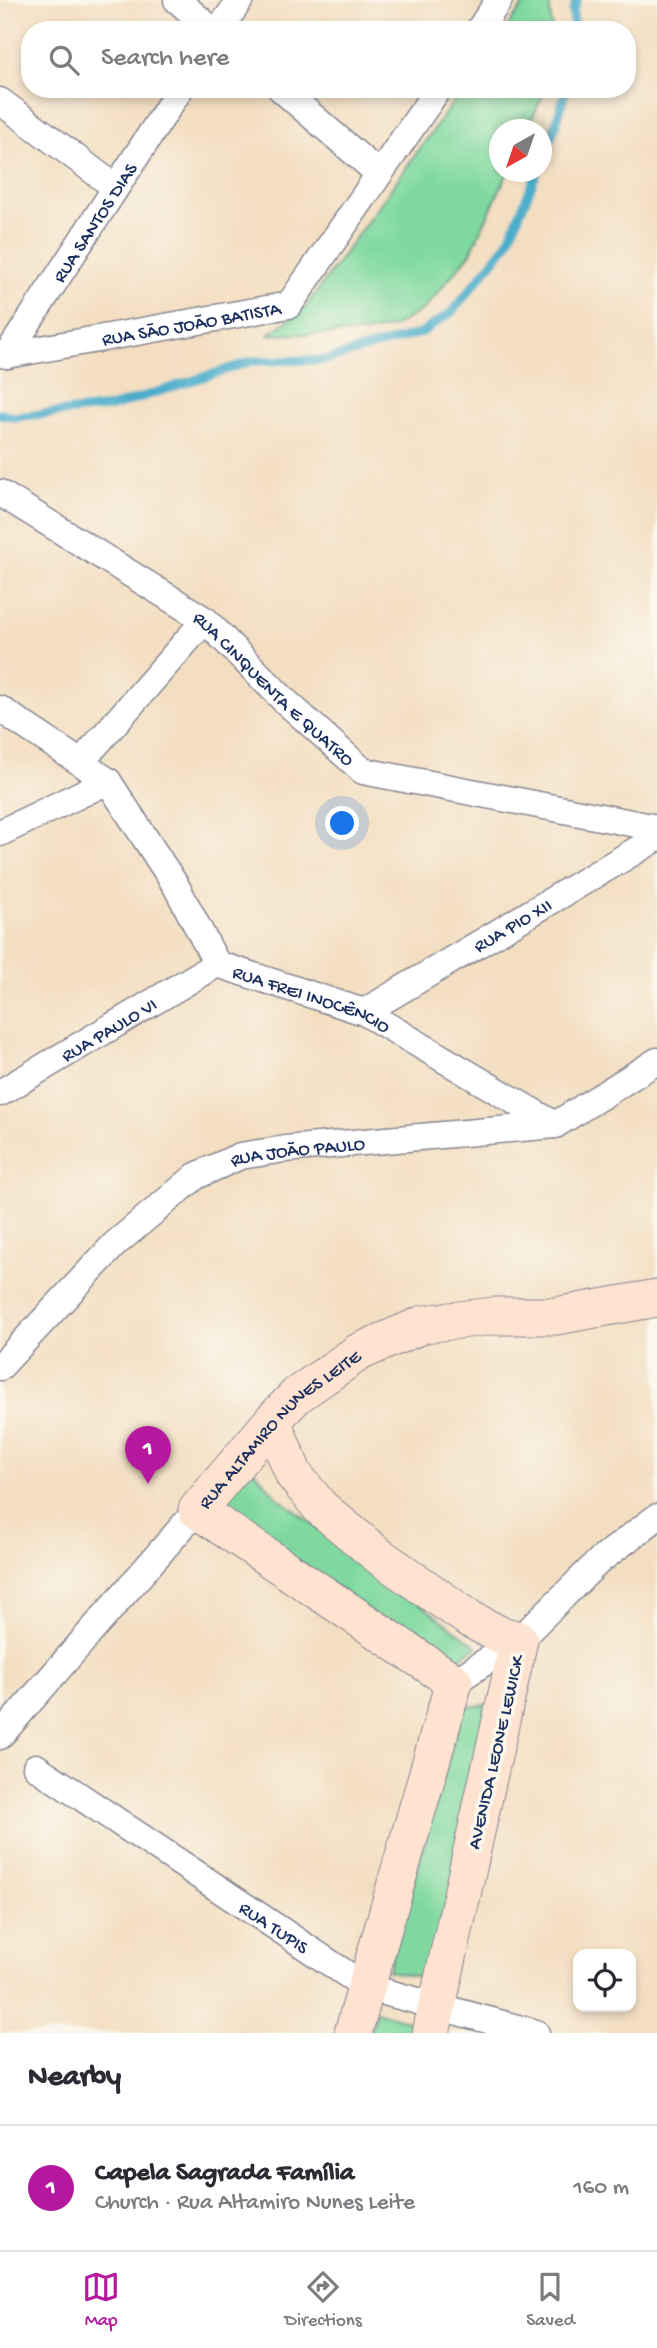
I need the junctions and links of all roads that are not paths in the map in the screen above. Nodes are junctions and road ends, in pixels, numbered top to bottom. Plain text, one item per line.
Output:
1 (177, 0) edge
2 (240, 0) edge
3 (499, 0) edge
4 (202, 21) edge
5 (225, 21) edge
6 (485, 21) edge
7 (174, 98) edge
8 (291, 98) edge
9 (432, 98) edge
10 (0, 101) edge
11 (379, 174) junction
12 (115, 187) junction
13 (4, 354) edge
14 (0, 493) edge
15 (205, 620) junction
16 (0, 709) edge
17 (80, 762) junction
18 (108, 781) junction
19 (657, 828) edge
20 (0, 833) edge
21 (657, 838) edge
22 (217, 964) junction
23 (364, 1012) junction
24 (657, 1061) edge
25 (0, 1093) edge
26 (555, 1125) junction
27 (657, 1298) edge
28 (0, 1367) edge
29 (272, 1421) junction
30 (197, 1510) junction
31 (657, 1517) edge
32 (519, 1640) junction
33 (454, 1682) junction
34 (0, 1736) edge
35 (36, 1767) dead end
36 (366, 1987) junction
37 (434, 2020) edge
38 (353, 2033) edge
39 (536, 2033) edge

1 - 4 street
2 - 5 street
3 - 6 street
7 - 12 street, RUA SANTOS DIAS
8 - 11 street
9 - 11 street, RUA SÃO JOÃO BATISTA
10 - 12 street
11 - 13 street, RUA SÃO JOÃO BATISTA
12 - 13 street, RUA SANTOS DIAS
14 - 15 street, RUA CINQUENTA E QUATRO
15 - 17 street
15 - 19 street, RUA CINQUENTA E QUATRO
16 - 17 street, RUA FREI INOCÊNCIO
17 - 18 street, RUA FREI INOCÊNCIO
18 - 20 street
18 - 22 street, RUA FREI INOCÊNCIO
21 - 23 street, RUA PIO XII
22 - 23 street, RUA FREI INOCÊNCIO
22 - 25 street, RUA PAULO VI
23 - 26 street, RUA FREI INOCÊNCIO
24 - 26 street, RUA JOÃO PAULO
26 - 28 street, RUA JOÃO PAULO
27 - 29 main road, RUA ALTAMIRO NUNES LEITE
29 - 30 main road, RUA ALTAMIRO NUNES LEITE
29 - 32 main road, AVENIDA LEONE LEWICK
30 - 33 main road
30 - 34 street, RUA ALTAMIRO NUNES LEITE
31 - 32 street
32 - 33 street
32 - 37 main road, AVENIDA LEONE LEWICK
33 - 36 main road
35 - 36 street, RUA TUPIS
36 - 37 street, RUA TUPIS
36 - 38 main road
37 - 39 street, RUA TUPIS

